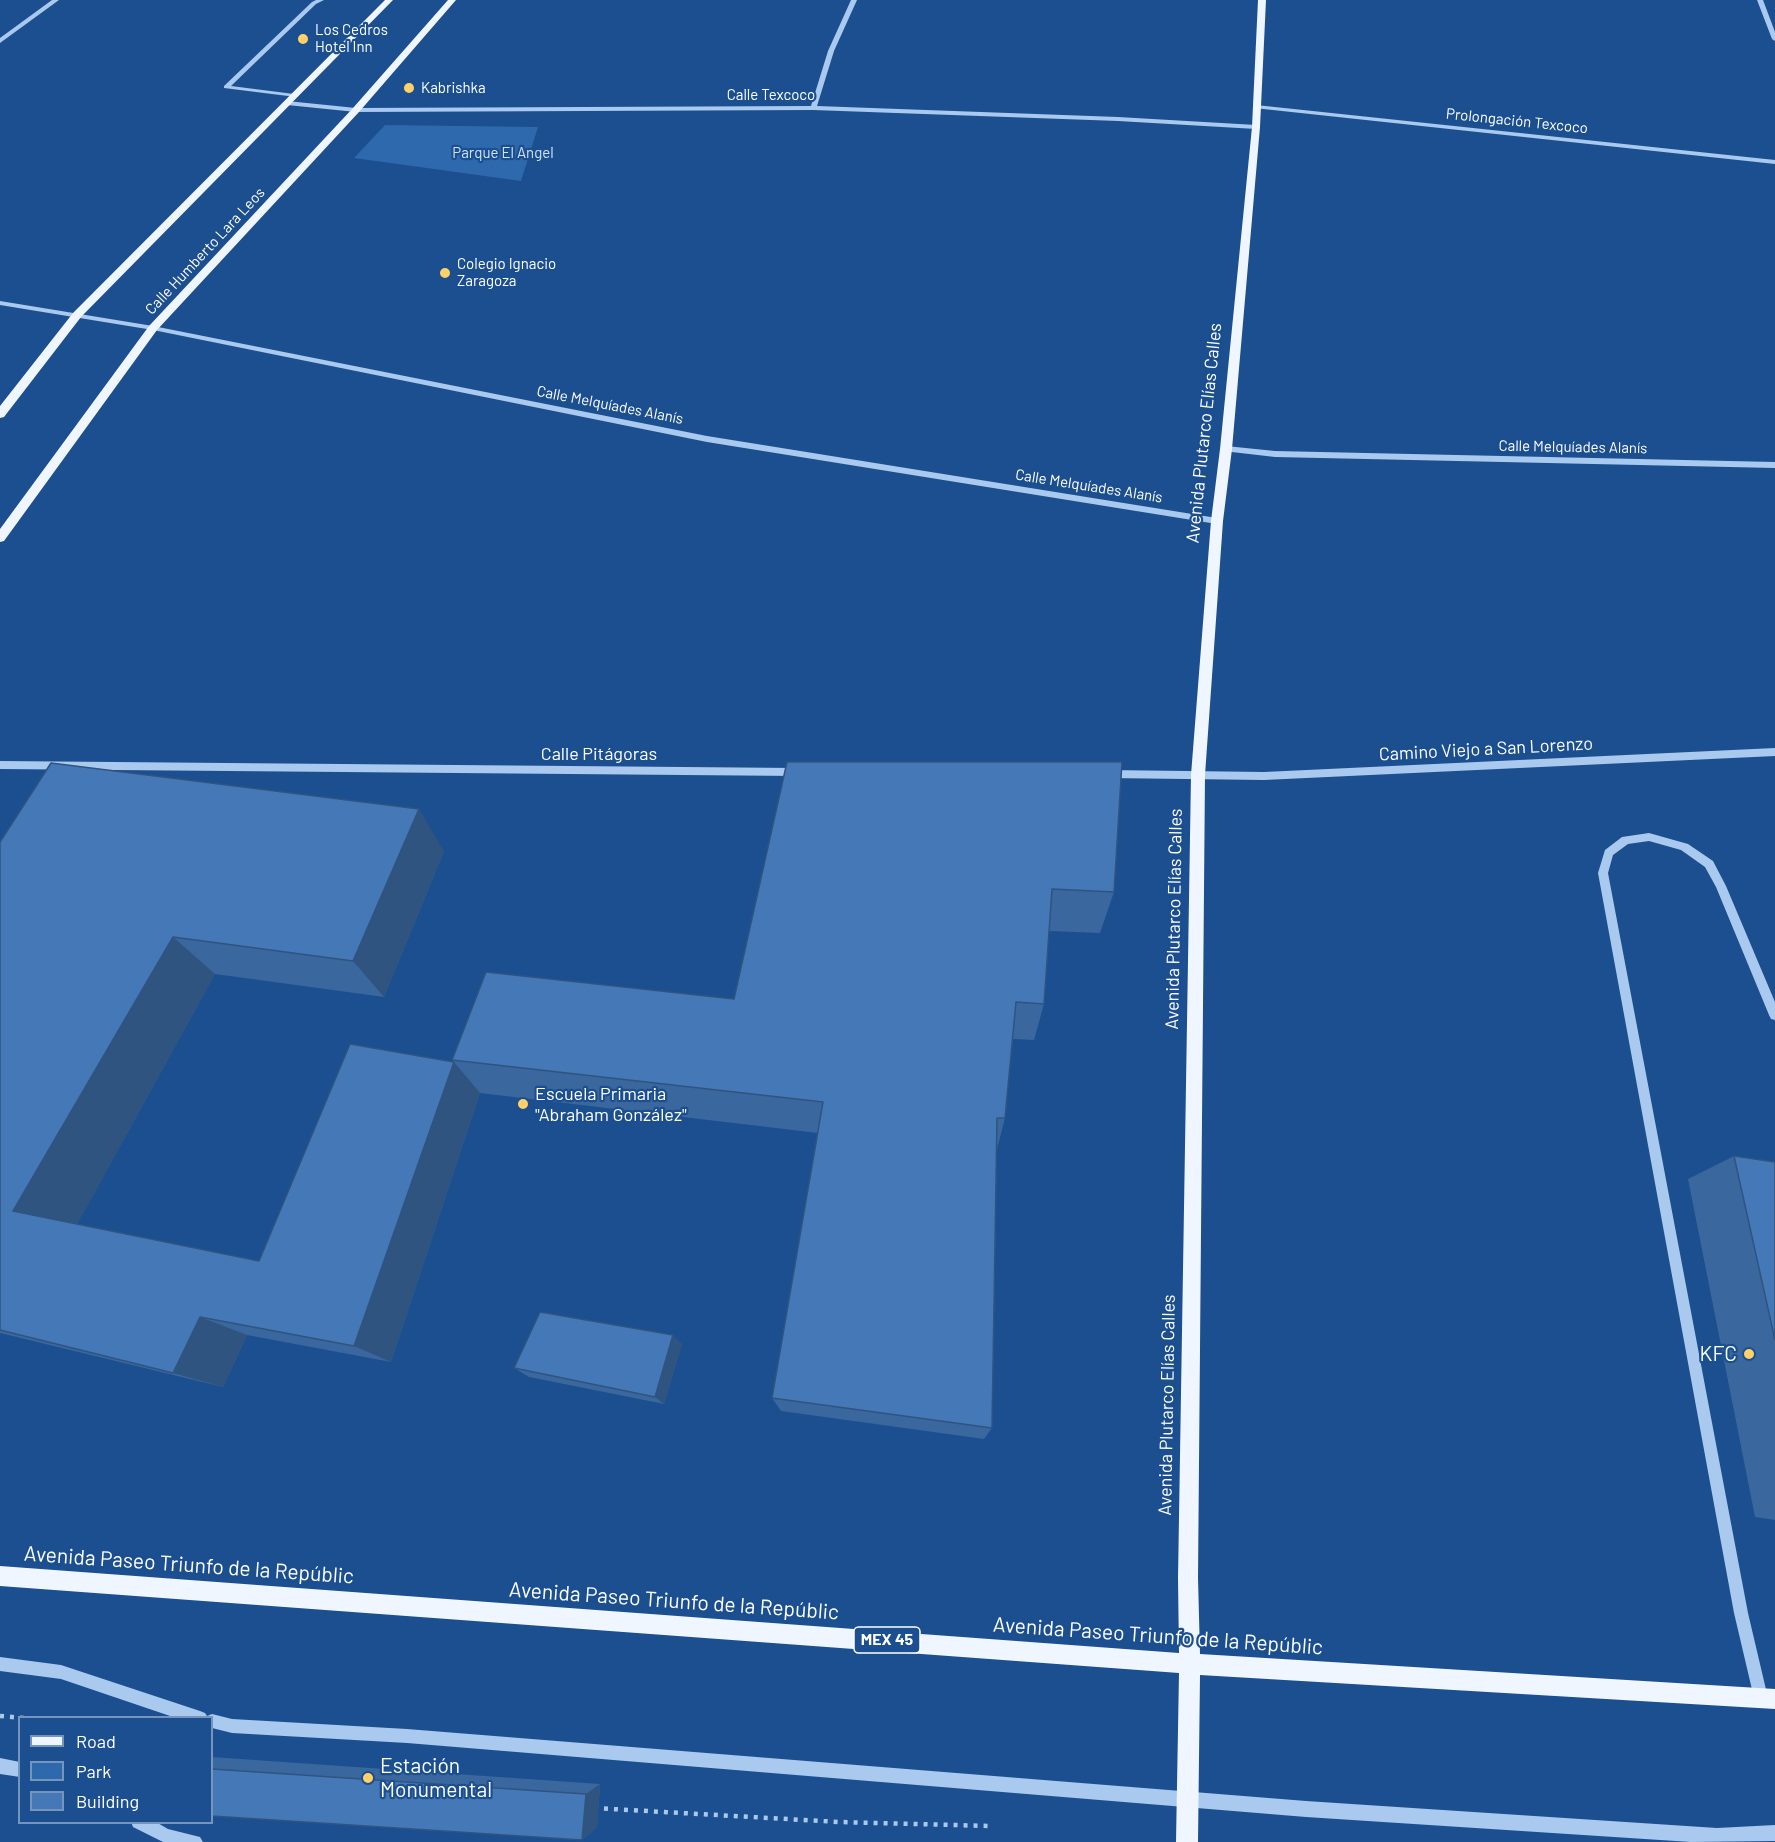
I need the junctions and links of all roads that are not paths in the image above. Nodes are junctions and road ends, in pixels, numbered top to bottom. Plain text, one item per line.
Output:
1 (56, 0) edge
2 (321, 0) edge
3 (389, 0) edge
4 (452, 0) edge
5 (854, 0) edge
6 (1262, 0) edge
7 (1760, 0) edge
8 (1763, 8) junction
9 (1775, 9) edge
10 (1775, 39) edge
11 (0, 41) edge
12 (291, 100) junction
13 (1256, 107) junction
14 (813, 108) junction
15 (356, 110) junction
16 (1256, 127) junction
17 (1775, 162) edge
18 (0, 303) edge
19 (76, 315) junction
20 (153, 328) junction
21 (0, 414) edge
22 (1226, 449) junction
23 (1775, 465) edge
24 (1217, 521) junction
25 (0, 538) edge
26 (1775, 752) edge
27 (0, 765) edge
28 (803, 772) edge
29 (1090, 774) edge
30 (1198, 775) junction
31 (1775, 1015) edge
32 (0, 1576) edge
33 (1190, 1662) junction
34 (0, 1664) edge
35 (1768, 1699) edge
36 (194, 1716) edge
37 (213, 1721) edge
38 (0, 1766) edge
39 (18, 1770) edge
40 (1187, 1799) junction
41 (142, 1824) edge
42 (1775, 1833) edge
43 (195, 1842) edge
44 (1187, 1842) edge

1 - 11 street
2 - 12 street, Calle Texcoco
3 - 12 main road
4 - 15 main road, Calle Humberto Lara Leos
5 - 14 street
6 - 13 main road, Avenida Plutarco Elías Calles
7 - 8 street
8 - 9 street
8 - 10 street
12 - 15 street, Calle Texcoco
12 - 19 main road
13 - 16 main road, Avenida Plutarco Elías Calles
13 - 17 street, Prolongación Texcoco
14 - 15 street, Calle Texcoco
14 - 16 street, Calle Texcoco
15 - 20 main road, Calle Humberto Lara Leos
16 - 22 main road, Avenida Plutarco Elías Calles
18 - 19 street, Calle Melquíades Alanís
19 - 20 street, Calle Melquíades Alanís
19 - 21 main road
20 - 24 street, Calle Melquíades Alanís
20 - 25 main road, Calle Humberto Lara Leos
22 - 23 street, Calle Melquíades Alanís
22 - 24 main road, Avenida Plutarco Elías Calles
24 - 30 main road, Avenida Plutarco Elías Calles
26 - 30 street, Camino Viejo a San Lorenzo
27 - 28 street, Calle Pitágoras
29 - 30 street
30 - 33 main road, Avenida Plutarco Elías Calles
31 - 35 street
32 - 33 main road, Avenida Paseo Triunfo de la Repúblic / MEX 45
33 - 35 main road, Avenida Paseo Triunfo de la Repúblic / MEX 45
33 - 40 main road, Avenida Plutarco Elías Calles
34 - 36 street
37 - 40 street
38 - 39 street
40 - 42 street
40 - 44 main road, Avenida Plutarco Elías Calles
41 - 43 street

